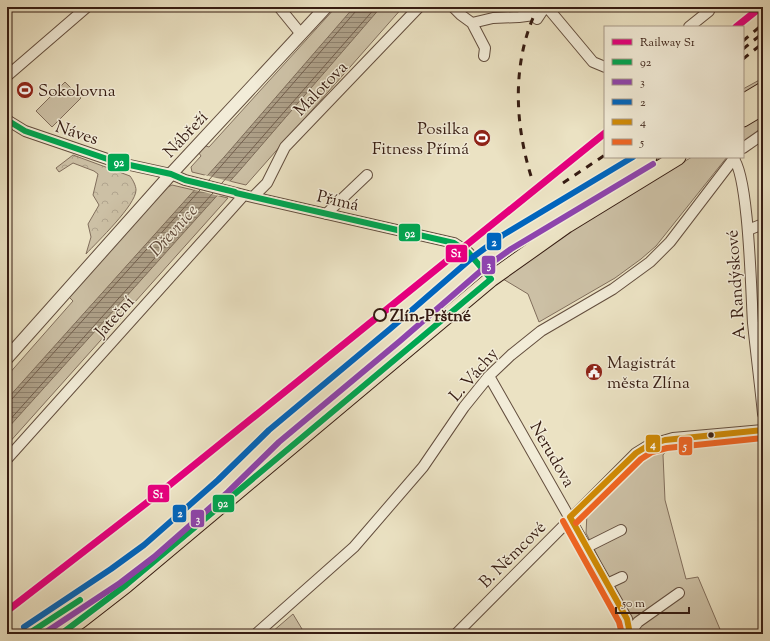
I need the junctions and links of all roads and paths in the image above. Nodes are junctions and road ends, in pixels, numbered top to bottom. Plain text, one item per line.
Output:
1 (87, 7) edge
2 (279, 7) edge
3 (326, 7) edge
4 (419, 7) edge
5 (453, 7) edge
6 (546, 7) edge
7 (710, 7) edge
8 (472, 23) junction
9 (690, 26) edge
10 (301, 34) junction
11 (484, 56) dead end
12 (604, 67) edge
13 (7, 76) edge
14 (763, 90) edge
15 (744, 101) edge
16 (763, 107) edge
17 (744, 118) edge
18 (7, 120) edge
19 (763, 134) edge
20 (744, 147) edge
21 (647, 158) edge
22 (676, 158) edge
23 (734, 158) edge
24 (171, 174) junction
25 (367, 175) dead end
26 (185, 180) joint
27 (244, 195) junction
28 (326, 214) junction
29 (763, 224) edge
30 (748, 230) junction
31 (478, 263) junction
32 (491, 279) junction
33 (759, 335) edge
34 (7, 358) edge
35 (489, 376) junction
36 (763, 414) edge
37 (763, 430) edge
38 (7, 459) edge
39 (570, 517) junction
40 (621, 530) dead end
41 (587, 547) junction
42 (622, 577) dead end
43 (607, 584) junction
44 (679, 593) dead end
45 (28, 634) edge
46 (61, 634) edge
47 (256, 634) edge
48 (456, 634) edge
49 (629, 634) edge

1 - 13 street
2 - 10 street
3 - 10 street, Nábřeží
4 - 27 street, Malotova
5 - 8 street
6 - 8 street
6 - 12 street
7 - 9 street
8 - 11 street
10 - 24 street, Nábřeží
14 - 15 main road
16 - 17 main road
18 - 24 street, Náves
19 - 20 street
21 - 31 main road
22 - 32 main road
23 - 30 street, A. Randýskové
23 - 35 street, L. Váchy
24 - 26 street, Náves
24 - 34 street, Nábřeží
25 - 28 street
26 - 27 street, Přímá
27 - 28 street, Přímá
27 - 38 street, Jateční
28 - 31 street, Přímá
29 - 30 street
30 - 33 street, A. Randýskové
31 - 32 main road
31 - 45 main road
32 - 46 main road
33 - 36 street, A. Randýskové
35 - 39 street, Nerudova
35 - 47 street, L. Váchy
37 - 39 street, B. Němcové
39 - 41 street, Nerudova
39 - 48 street, B. Němcové
40 - 41 street
41 - 43 street, Nerudova
42 - 43 street
43 - 49 street, Nerudova
44 - 49 street

